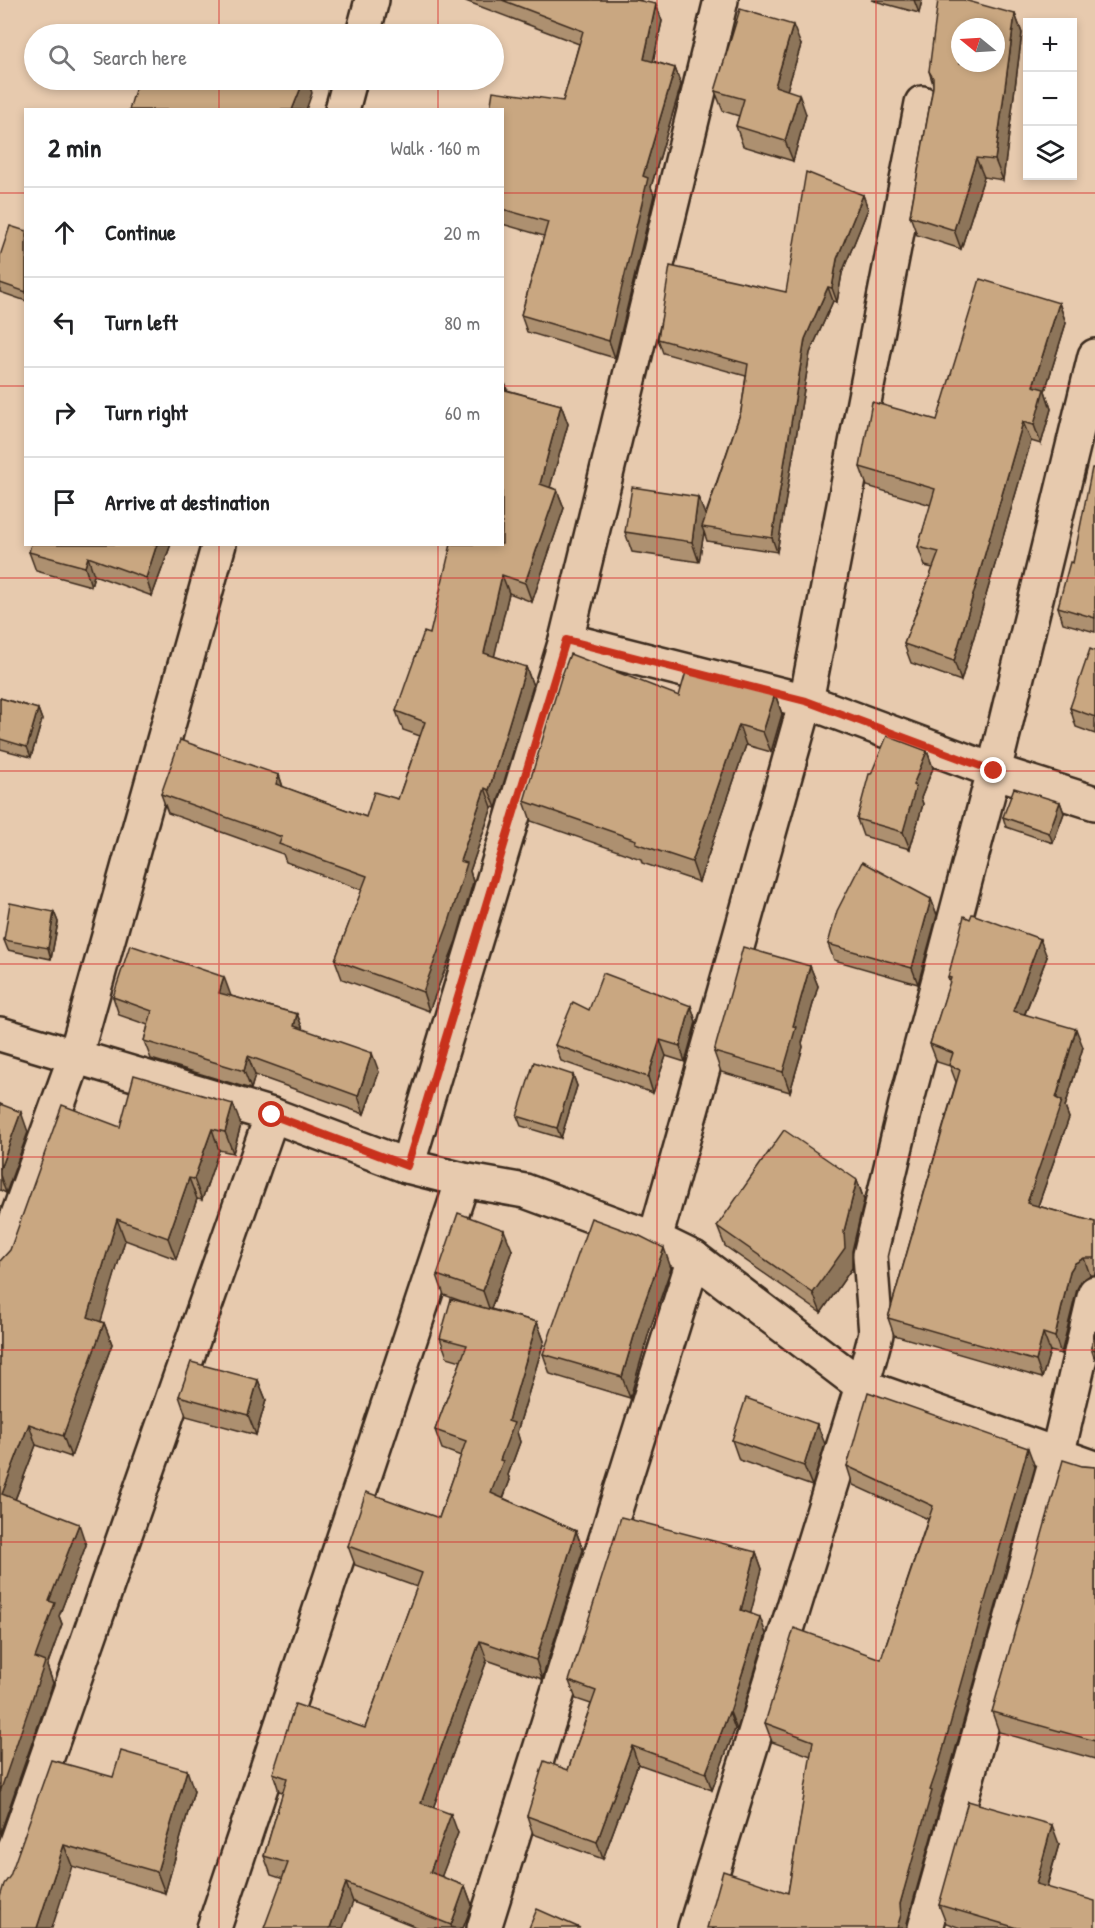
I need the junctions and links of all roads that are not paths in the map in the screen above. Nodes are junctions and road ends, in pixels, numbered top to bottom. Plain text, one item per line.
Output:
1 (372, 0) edge
2 (722, 0) edge
3 (366, 24) edge
4 (347, 90) edge
5 (922, 103) dead end
6 (343, 108) edge
7 (1095, 356) edge
8 (218, 546) edge
9 (566, 640) junction
10 (806, 701) junction
11 (994, 771) junction
12 (1095, 803) edge
13 (0, 1034) edge
14 (75, 1057) junction
15 (272, 1115) junction
16 (407, 1166) junction
17 (463, 1180) junction
18 (655, 1239) junction
19 (694, 1258) junction
20 (0, 1265) edge
21 (1095, 1293) edge
22 (862, 1386) junction
23 (1057, 1456) junction
24 (1095, 1468) edge
25 (0, 1891) edge
26 (214, 1928) edge
27 (484, 1928) edge
28 (695, 1928) edge
29 (925, 1928) edge

1 - 3 street
2 - 9 street
4 - 6 street
5 - 10 street
7 - 11 street
8 - 14 street
9 - 10 street
9 - 16 street
10 - 11 street
10 - 18 street
11 - 12 street
11 - 22 street
13 - 14 street
14 - 15 street
14 - 20 street
15 - 16 street
15 - 25 street
16 - 17 street
17 - 18 street
17 - 26 street
18 - 19 street
19 - 22 street
19 - 27 street
21 - 23 street
22 - 23 street
22 - 28 street
23 - 24 street
23 - 29 street

